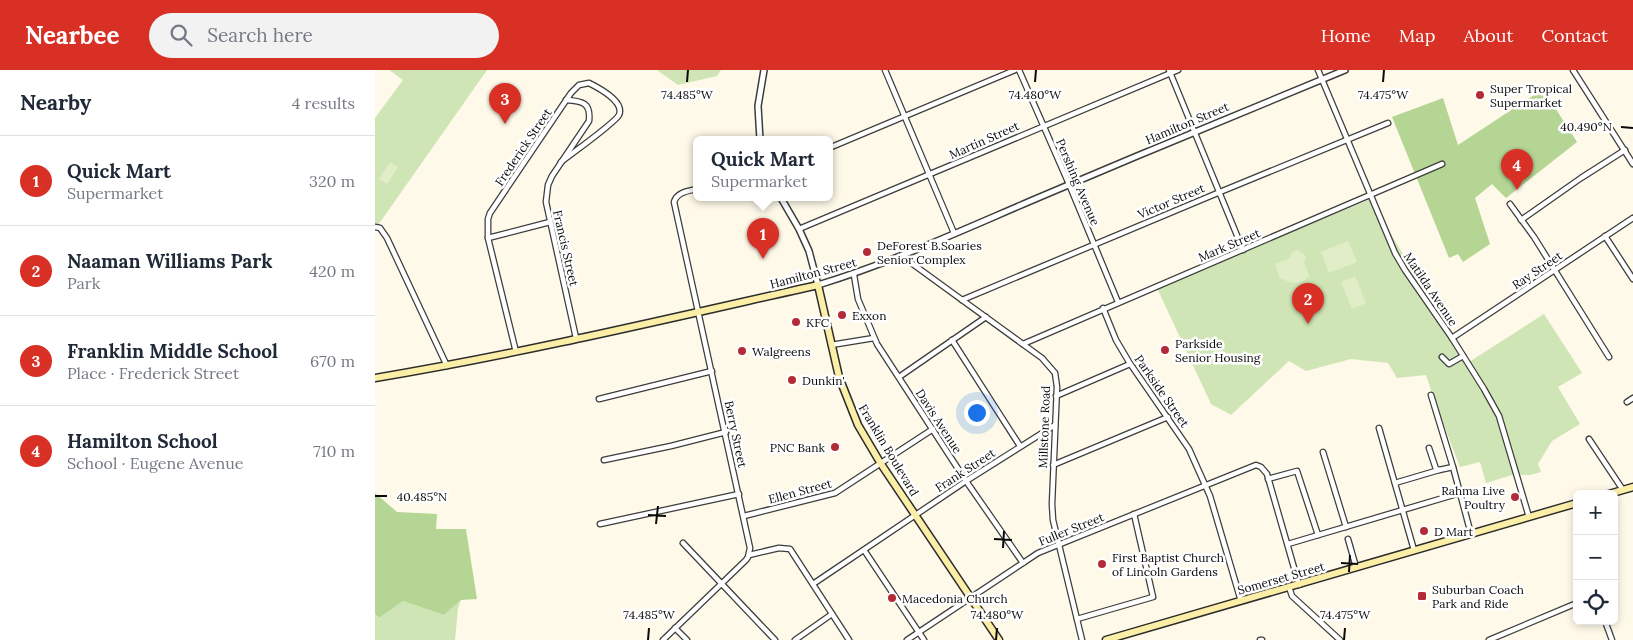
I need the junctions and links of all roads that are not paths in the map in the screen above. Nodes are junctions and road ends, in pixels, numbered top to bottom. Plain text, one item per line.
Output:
1 (764, 70) edge
2 (885, 70) edge
3 (1017, 70) edge
4 (1178, 70) edge
5 (1318, 70) edge
6 (1345, 70) edge
7 (1573, 70) edge
8 (1170, 72) edge
9 (1322, 79) junction
10 (567, 100) junction
11 (904, 117) junction
12 (1388, 123) dead end
13 (1044, 125) junction
14 (1195, 132) junction
15 (760, 136) edge
16 (1347, 139) junction
17 (833, 146) edge
18 (1625, 150) junction
19 (561, 162) junction
20 (1443, 164) dead end
21 (1633, 164) edge
22 (929, 174) junction
23 (1069, 184) junction
24 (693, 190) edge
25 (1220, 192) junction
26 (1371, 196) junction
27 (783, 201) edge
28 (1510, 204) dead end
29 (1633, 218) edge
30 (1521, 220) junction
31 (549, 222) junction
32 (377, 228) edge
33 (799, 229) junction
34 (954, 233) junction
35 (1605, 236) junction
36 (488, 238) junction
37 (1093, 244) junction
38 (1243, 250) junction
39 (903, 257) junction
40 (1555, 270) junction
41 (854, 275) junction
42 (1633, 278) edge
43 (818, 285) junction
44 (962, 300) junction
45 (1117, 302) junction
46 (1103, 308) junction
47 (698, 312) junction
48 (986, 317) junction
49 (576, 338) junction
50 (874, 338) junction
51 (1452, 338) junction
52 (952, 340) junction
53 (1023, 344) junction
54 (831, 346) junction
55 (516, 352) junction
56 (1463, 356) junction
57 (1442, 357) dead end
58 (1609, 357) dead end
59 (1130, 364) junction
60 (447, 366) junction
61 (712, 371) junction
62 (375, 378) edge
63 (899, 378) junction
64 (1431, 395) dead end
65 (1056, 396) junction
66 (1633, 398) edge
67 (599, 399) dead end
68 (1627, 402) dead end
69 (1168, 416) junction
70 (1055, 425) junction
71 (1379, 428) dead end
72 (933, 429) junction
73 (726, 432) junction
74 (1589, 439) dead end
75 (1020, 446) junction
76 (1429, 448) dead end
77 (1323, 452) dead end
78 (604, 460) dead end
79 (881, 464) junction
80 (1053, 464) junction
81 (1453, 466) junction
82 (1439, 470) junction
83 (1268, 479) junction
84 (966, 481) junction
85 (1395, 483) junction
86 (1205, 485) junction
87 (1633, 487) edge
88 (1623, 490) junction
89 (1618, 491) edge
90 (1460, 493) junction
91 (739, 494) junction
92 (1573, 504) edge
93 (1403, 510) junction
94 (916, 514) junction
95 (1134, 514) junction
96 (744, 516) junction
97 (1529, 517) junction
98 (600, 524) dead end
99 (1345, 527) junction
100 (1471, 534) junction
101 (1318, 535) junction
102 (1348, 540) dead end
103 (683, 543) dead end
104 (1058, 544) junction
105 (1288, 544) junction
106 (864, 550) junction
107 (1414, 550) junction
108 (749, 555) junction
109 (1023, 563) junction
110 (1356, 568) junction
111 (721, 584) junction
112 (813, 584) junction
113 (1299, 585) junction
114 (1289, 587) junction
115 (971, 598) junction
116 (1241, 601) junction
117 (1573, 605) edge
118 (831, 614) junction
119 (1077, 619) junction
120 (1606, 625) edge
121 (675, 628) junction
122 (919, 632) junction
123 (663, 640) edge
124 (687, 640) edge
125 (775, 640) edge
126 (795, 640) edge
127 (849, 640) edge
128 (907, 640) edge
129 (924, 640) edge
130 (999, 640) edge
131 (1082, 640) edge
132 (1106, 640) edge
133 (1340, 640) edge
134 (1489, 640) edge
135 (1612, 640) edge

1 - 15 street
2 - 11 street
3 - 11 street
3 - 13 street, Pershing Avenue
4 - 8 street, Martin Street
5 - 9 street, Matilda Avenue
6 - 9 street, Hamilton Street
7 - 18 street
8 - 13 street, Martin Street
8 - 14 street
9 - 14 street, Hamilton Street
9 - 16 street, Matilda Avenue
10 - 19 street, Francis Street
10 - 19 street, Frederick Street
10 - 36 street, Frederick Street
11 - 17 street
11 - 22 street
12 - 16 street, Victor Street
13 - 22 street, Martin Street
13 - 23 street, Pershing Avenue
14 - 23 street, Hamilton Street
14 - 25 street
16 - 25 street, Victor Street
16 - 26 street, Matilda Avenue
18 - 21 street
18 - 30 street
19 - 31 street, Francis Street
20 - 26 street, Mark Street
22 - 33 street, Martin Street
22 - 34 street
23 - 34 street, Hamilton Street
23 - 37 street, Pershing Avenue
24 - 47 street, Berry Street
25 - 37 street, Victor Street
25 - 38 street
26 - 38 street, Mark Street
26 - 51 street, Matilda Avenue
27 - 33 street, Franklin Boulevard
28 - 30 street
29 - 35 street, Ray Street
30 - 40 street
31 - 36 street
31 - 49 street, Francis Street
32 - 60 street
33 - 43 street, Franklin Boulevard
34 - 39 street, Hamilton Street
35 - 40 street, Ray Street
35 - 42 street
36 - 55 street, Frederick Street
37 - 44 street, Victor Street
37 - 45 street, Pershing Avenue
38 - 45 street, Mark Street
39 - 41 street, Hamilton Street
39 - 44 street, Millstone Road
40 - 51 street, Ray Street
40 - 58 street
41 - 43 street, Hamilton Street
41 - 50 street, Davis Avenue
43 - 47 main road, Hamilton Street
43 - 54 main road, Franklin Boulevard
44 - 48 street, Millstone Road
45 - 46 street, Mark Street
46 - 53 street, Mark Street
46 - 59 street, Parkside Street
47 - 49 main road, Hamilton Street
47 - 61 street, Berry Street
48 - 52 street
48 - 53 street, Millstone Road
49 - 55 main road, Hamilton Street
50 - 54 street
50 - 63 street, Davis Avenue
51 - 56 street, Matilda Avenue
52 - 63 street
52 - 75 street
53 - 65 street, Millstone Road
54 - 79 main road, Franklin Boulevard
55 - 60 main road, Hamilton Street
56 - 57 street
56 - 97 street, Matilda Avenue
59 - 65 street
59 - 69 street, Parkside Street
60 - 62 main road, Hamilton Street
61 - 67 street
61 - 73 street, Berry Street
63 - 72 street, Davis Avenue
64 - 81 street
65 - 70 street, Millstone Road
66 - 68 street
69 - 80 street
69 - 86 street, Parkside Street
70 - 75 street, Frank Street
70 - 80 street, Millstone Road
71 - 85 street
72 - 79 street, Ellen Street
72 - 84 street, Davis Avenue
73 - 78 street
73 - 91 street, Berry Street
74 - 88 street
75 - 84 street, Frank Street
76 - 82 street
77 - 99 street
79 - 94 main road, Franklin Boulevard
79 - 96 street, Ellen Street
80 - 104 street, Millstone Road
81 - 82 street
81 - 90 street
82 - 85 street
83 - 86 street, Fuller Street
83 - 101 street
83 - 105 street
84 - 94 street, Frank Street
84 - 109 street, Davis Avenue
85 - 93 street
86 - 95 street, Fuller Street
86 - 116 street, Parkside Street
87 - 88 main road
88 - 89 main road
90 - 93 street
90 - 100 street
91 - 96 street, Berry Street
91 - 98 street
92 - 97 main road, Somerset Street
93 - 99 street
93 - 107 street
94 - 106 street, Frank Street
94 - 115 main road, Franklin Boulevard
95 - 104 street, Fuller Street
95 - 119 street
96 - 108 street, Berry Street
97 - 100 main road, Somerset Street
99 - 101 street
100 - 107 main road, Somerset Street
101 - 105 street
102 - 110 street
103 - 111 street
104 - 109 street, Fuller Street
104 - 119 street, Millstone Road
105 - 113 street
106 - 112 street, Frank Street
106 - 122 street
107 - 110 main road, Somerset Street
108 - 111 street
108 - 112 street
109 - 115 street, Fuller Street
110 - 113 main road, Somerset Street
111 - 121 street
111 - 125 street
112 - 118 street
113 - 114 main road, Somerset Street
114 - 116 main road, Somerset Street
114 - 133 street
115 - 122 street, Fuller Street
115 - 130 main road, Franklin Boulevard
116 - 132 main road, Somerset Street
117 - 134 street
118 - 126 street
118 - 127 street
119 - 131 street, Millstone Road
120 - 135 street
121 - 123 street
121 - 124 street
122 - 128 street, Fuller Street
122 - 129 street

